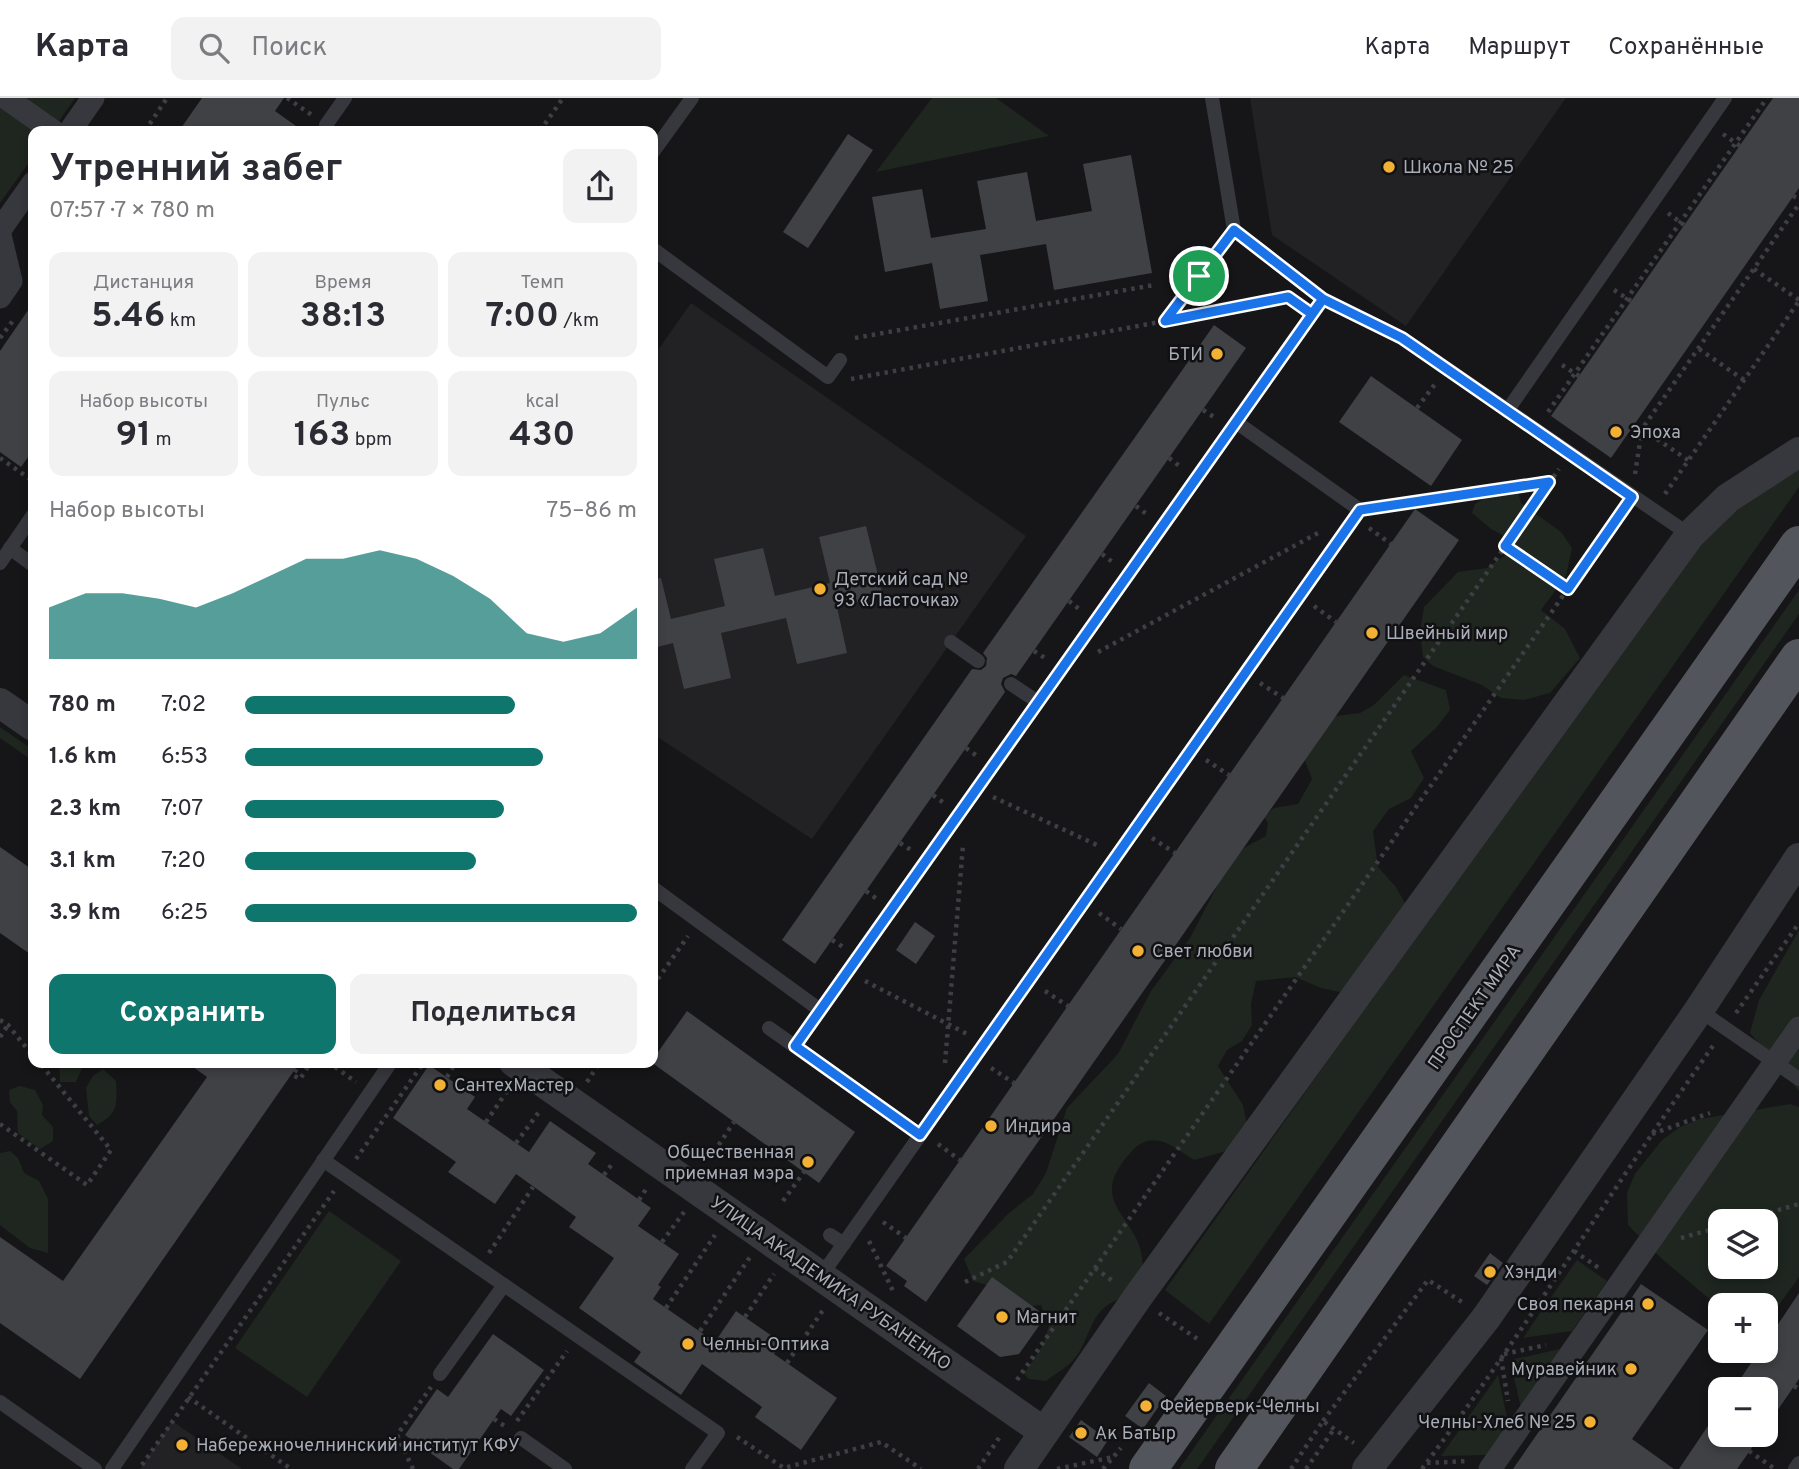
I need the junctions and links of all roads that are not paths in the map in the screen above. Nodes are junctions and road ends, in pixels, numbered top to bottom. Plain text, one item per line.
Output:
1 (6, 98) edge
2 (93, 98) edge
3 (345, 98) edge
4 (1212, 98) edge
5 (1725, 98) edge
6 (686, 100) edge
7 (46, 126) edge
8 (73, 126) edge
9 (328, 126) edge
10 (658, 144) edge
11 (28, 190) edge
12 (0, 230) edge
13 (658, 254) edge
14 (0, 297) edge
15 (1323, 299) junction
16 (840, 360) dead end
17 (1507, 411) junction
18 (1236, 422) junction
19 (1799, 452) edge
20 (28, 522) edge
21 (1690, 535) junction
22 (1799, 545) edge
23 (10, 548) junction
24 (28, 561) edge
25 (0, 562) edge
26 (951, 642) dead end
27 (1799, 658) edge
28 (978, 661) dead end
29 (1011, 684) dead end
30 (1038, 702) junction
31 (0, 703) edge
32 (28, 723) edge
33 (1799, 858) edge
34 (658, 892) edge
35 (820, 1010) junction
36 (1699, 1010) junction
37 (769, 1028) dead end
38 (1799, 1028) edge
39 (795, 1046) junction
40 (1775, 1063) junction
41 (387, 1068) edge
42 (511, 1075) edge
43 (1799, 1079) edge
44 (921, 1134) junction
45 (323, 1160) junction
46 (830, 1235) dead end
47 (844, 1244) junction
48 (821, 1276) junction
49 (504, 1285) junction
50 (440, 1374) road end
51 (0, 1402) edge
52 (1044, 1432) junction
53 (516, 1434) road end
54 (1799, 1463) edge
55 (1493, 1465) edge
56 (96, 1469) edge
57 (112, 1469) edge
58 (565, 1469) edge
59 (692, 1469) edge
60 (1019, 1469) edge
61 (1148, 1469) edge
62 (1234, 1469) edge
63 (1367, 1469) edge
64 (1795, 1469) edge

1 - 7 street
2 - 8 street
3 - 9 lane
4 - 15 lane
5 - 17 lane
6 - 10 lane
11 - 12 street
12 - 14 street
13 - 16 lane
15 - 17 lane
15 - 18 lane
17 - 21 lane
18 - 30 lane
18 - 44 lane
19 - 21 street
20 - 23 lane
21 - 52 street
22 - 61 main road, ПРОСПЕКТ МИРА
23 - 24 lane
23 - 25 lane
26 - 28 lane
27 - 62 main road
29 - 30 lane
30 - 35 lane
31 - 32 street
33 - 36 street
34 - 35 lane
35 - 39 lane
36 - 40 lane
36 - 63 street
37 - 39 lane
38 - 40 street
39 - 44 lane
40 - 43 lane
40 - 55 street
41 - 45 lane
42 - 48 street, УЛИЦА АКАДЕМИКА РУБАНЕНКО
44 - 47 lane
45 - 49 lane
45 - 57 lane
46 - 47 lane
47 - 48 lane
48 - 52 street, УЛИЦА АКАДЕМИКА РУБАНЕНКО
49 - 50 lane
49 - 59 lane
51 - 56 lane
52 - 60 street
53 - 58 lane
54 - 64 lane

